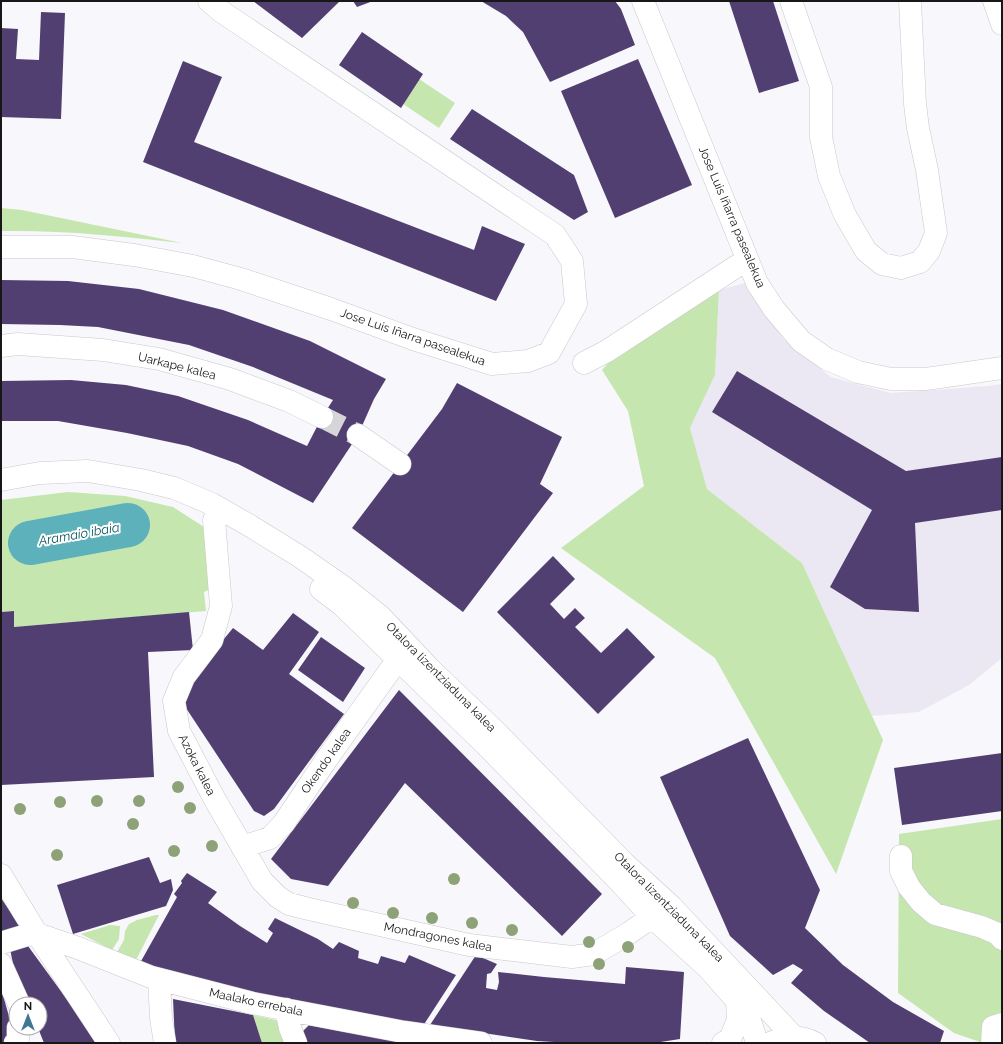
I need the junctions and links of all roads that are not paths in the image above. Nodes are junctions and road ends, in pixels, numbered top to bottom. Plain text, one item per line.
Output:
1 (209, 1) edge
2 (643, 1) edge
3 (791, 1) edge
4 (910, 1) edge
5 (994, 1) edge
6 (1002, 24) edge
7 (1, 247) edge
8 (737, 266) dead end
9 (1, 346) edge
10 (584, 363) dead end
11 (1002, 368) edge
12 (322, 417) tunnel mouth
13 (358, 435) tunnel mouth
14 (400, 464) dead end
15 (1, 480) edge
16 (1, 493) edge
17 (214, 520) junction
18 (398, 659) junction
19 (242, 847) junction
20 (901, 856) dead end
21 (1, 875) edge
22 (652, 917) junction
23 (37, 934) junction
24 (1002, 939) edge
25 (1, 943) edge
26 (1, 964) edge
27 (159, 979) junction
28 (15, 996) edge
29 (737, 1000) junction
30 (286, 1009) junction
31 (1002, 1024) edge
32 (794, 1037) junction
33 (109, 1043) edge
34 (165, 1043) edge
35 (296, 1043) edge
36 (482, 1043) edge
37 (723, 1043) edge
38 (757, 1043) edge
39 (770, 1043) edge
40 (815, 1043) edge
41 (992, 1043) edge

1 - 7 street, Jose Luis Iñarra pasealekua
2 - 11 street, Jose Luis Iñarra pasealekua
3 - 4 street
5 - 6 street
8 - 10 street
9 - 12 street, Uarkape kalea
13 - 14 street
15 - 32 street, Otalora lizentziaduna kalea
16 - 17 street, Otalora lizentziaduna kalea
17 - 18 street, Otalora lizentziaduna kalea
17 - 19 street, Azoka kalea
18 - 19 street, Okendo kalea
18 - 22 street, Otalora lizentziaduna kalea
19 - 22 street, Mondragones kalea
20 - 24 street
21 - 23 street
22 - 29 street, Otalora lizentziaduna kalea
23 - 25 street
23 - 27 street, Maalako errebala
23 - 33 street
26 - 28 street
27 - 30 street, Maalako errebala
27 - 34 street
29 - 37 street
29 - 38 street, Otalora lizentziaduna kalea
30 - 35 street
30 - 36 street, Maalako errebala
31 - 41 street
32 - 39 street
32 - 40 street

